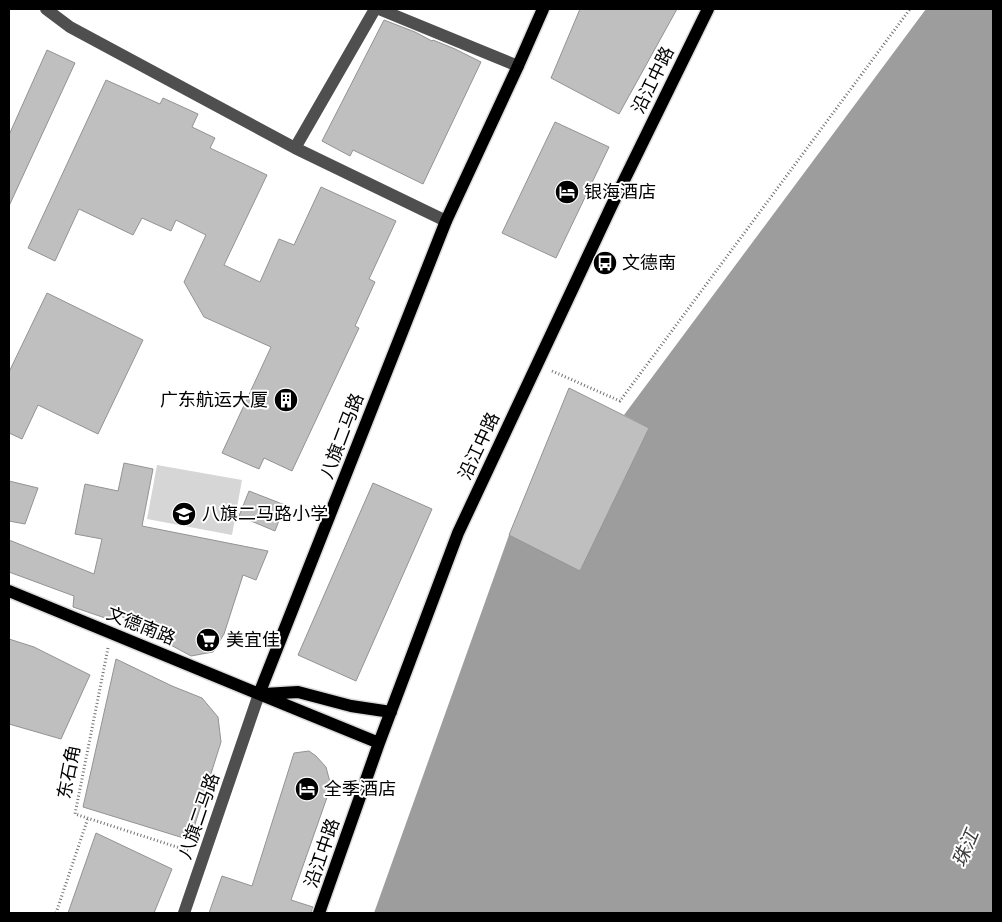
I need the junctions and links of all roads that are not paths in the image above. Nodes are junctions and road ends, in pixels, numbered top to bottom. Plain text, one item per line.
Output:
1 (46, 9) edge
2 (375, 9) edge
3 (379, 9) edge
4 (543, 9) edge
5 (708, 9) edge
6 (518, 66) junction
7 (295, 148) junction
8 (446, 221) junction
9 (9, 590) edge
10 (259, 694) junction
11 (391, 712) junction
12 (380, 743) junction
13 (184, 913) edge
14 (319, 913) edge

1 - 7 street
2 - 7 street
3 - 6 street
4 - 6 main road, 八旗二马路
5 - 11 main road, 沿江中路
6 - 8 main road, 八旗二马路
7 - 8 street
8 - 10 main road, 八旗二马路
9 - 10 main road, 文德南路
10 - 11 main road
10 - 12 main road, 文德南路
10 - 13 street, 八旗二马路
11 - 12 main road, 沿江中路
12 - 14 main road, 沿江中路

